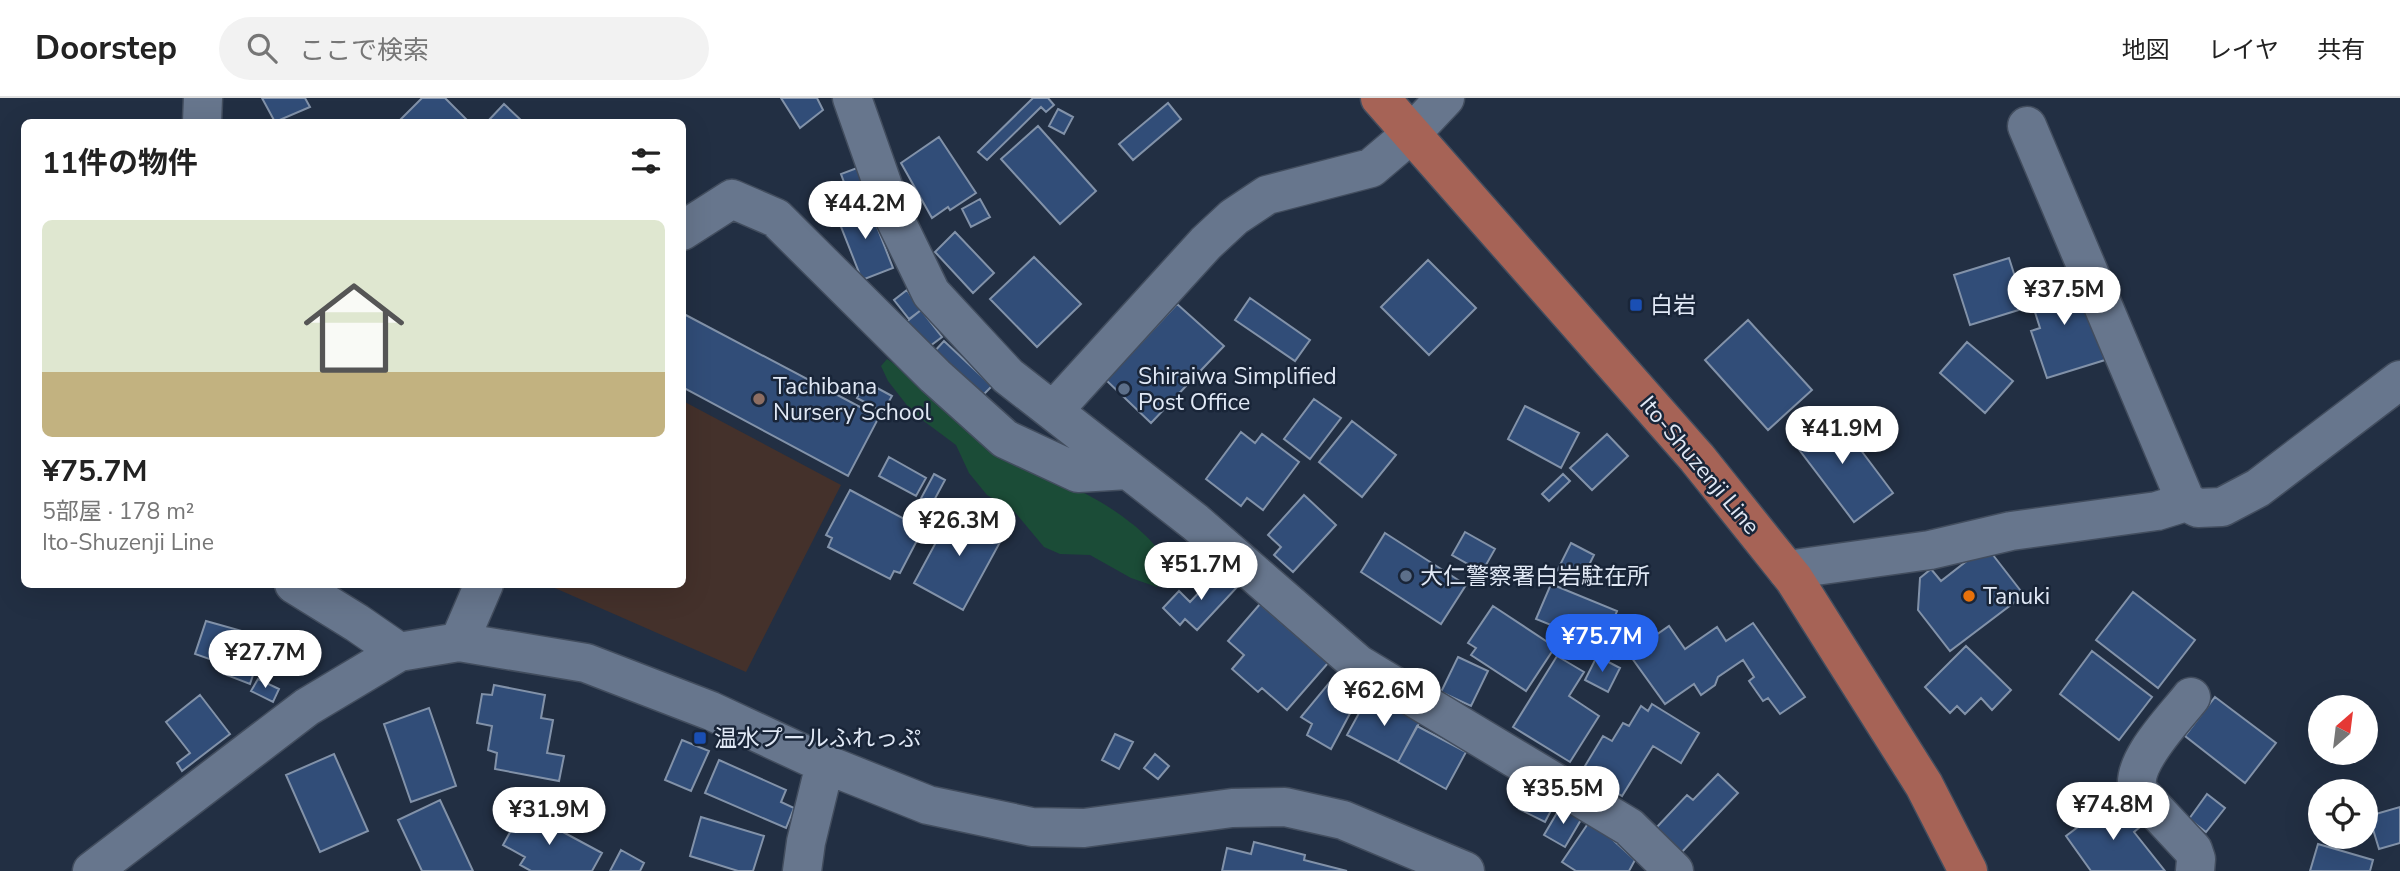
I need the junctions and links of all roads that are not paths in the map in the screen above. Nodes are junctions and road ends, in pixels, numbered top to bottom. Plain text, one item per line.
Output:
1 (204, 98) edge
2 (852, 98) edge
3 (1380, 98) edge
4 (1445, 98) edge
5 (202, 119) edge
6 (2027, 126) dead end
7 (1411, 134) junction
8 (686, 228) edge
9 (2400, 380) edge
10 (1053, 411) junction
11 (1128, 470) junction
12 (2186, 502) junction
13 (1787, 570) junction
14 (300, 588) edge
15 (482, 588) edge
16 (459, 642) junction
17 (399, 652) junction
18 (2191, 697) dead end
19 (825, 764) junction
20 (1443, 866) edge
21 (92, 871) edge
22 (802, 871) edge
23 (1674, 871) edge
24 (1968, 871) edge
25 (2194, 871) edge

1 - 5 street
2 - 10 street
3 - 7 main road, Ito-Shuzenji Line
4 - 7 street
6 - 12 street
7 - 10 street
7 - 13 main road, Ito-Shuzenji Line
8 - 11 street
9 - 12 street
10 - 11 street
11 - 23 street
12 - 13 street
13 - 24 main road, Ito-Shuzenji Line
14 - 17 street
15 - 16 street
16 - 17 street
16 - 19 street
17 - 21 street
18 - 25 street
19 - 20 street
19 - 22 street

